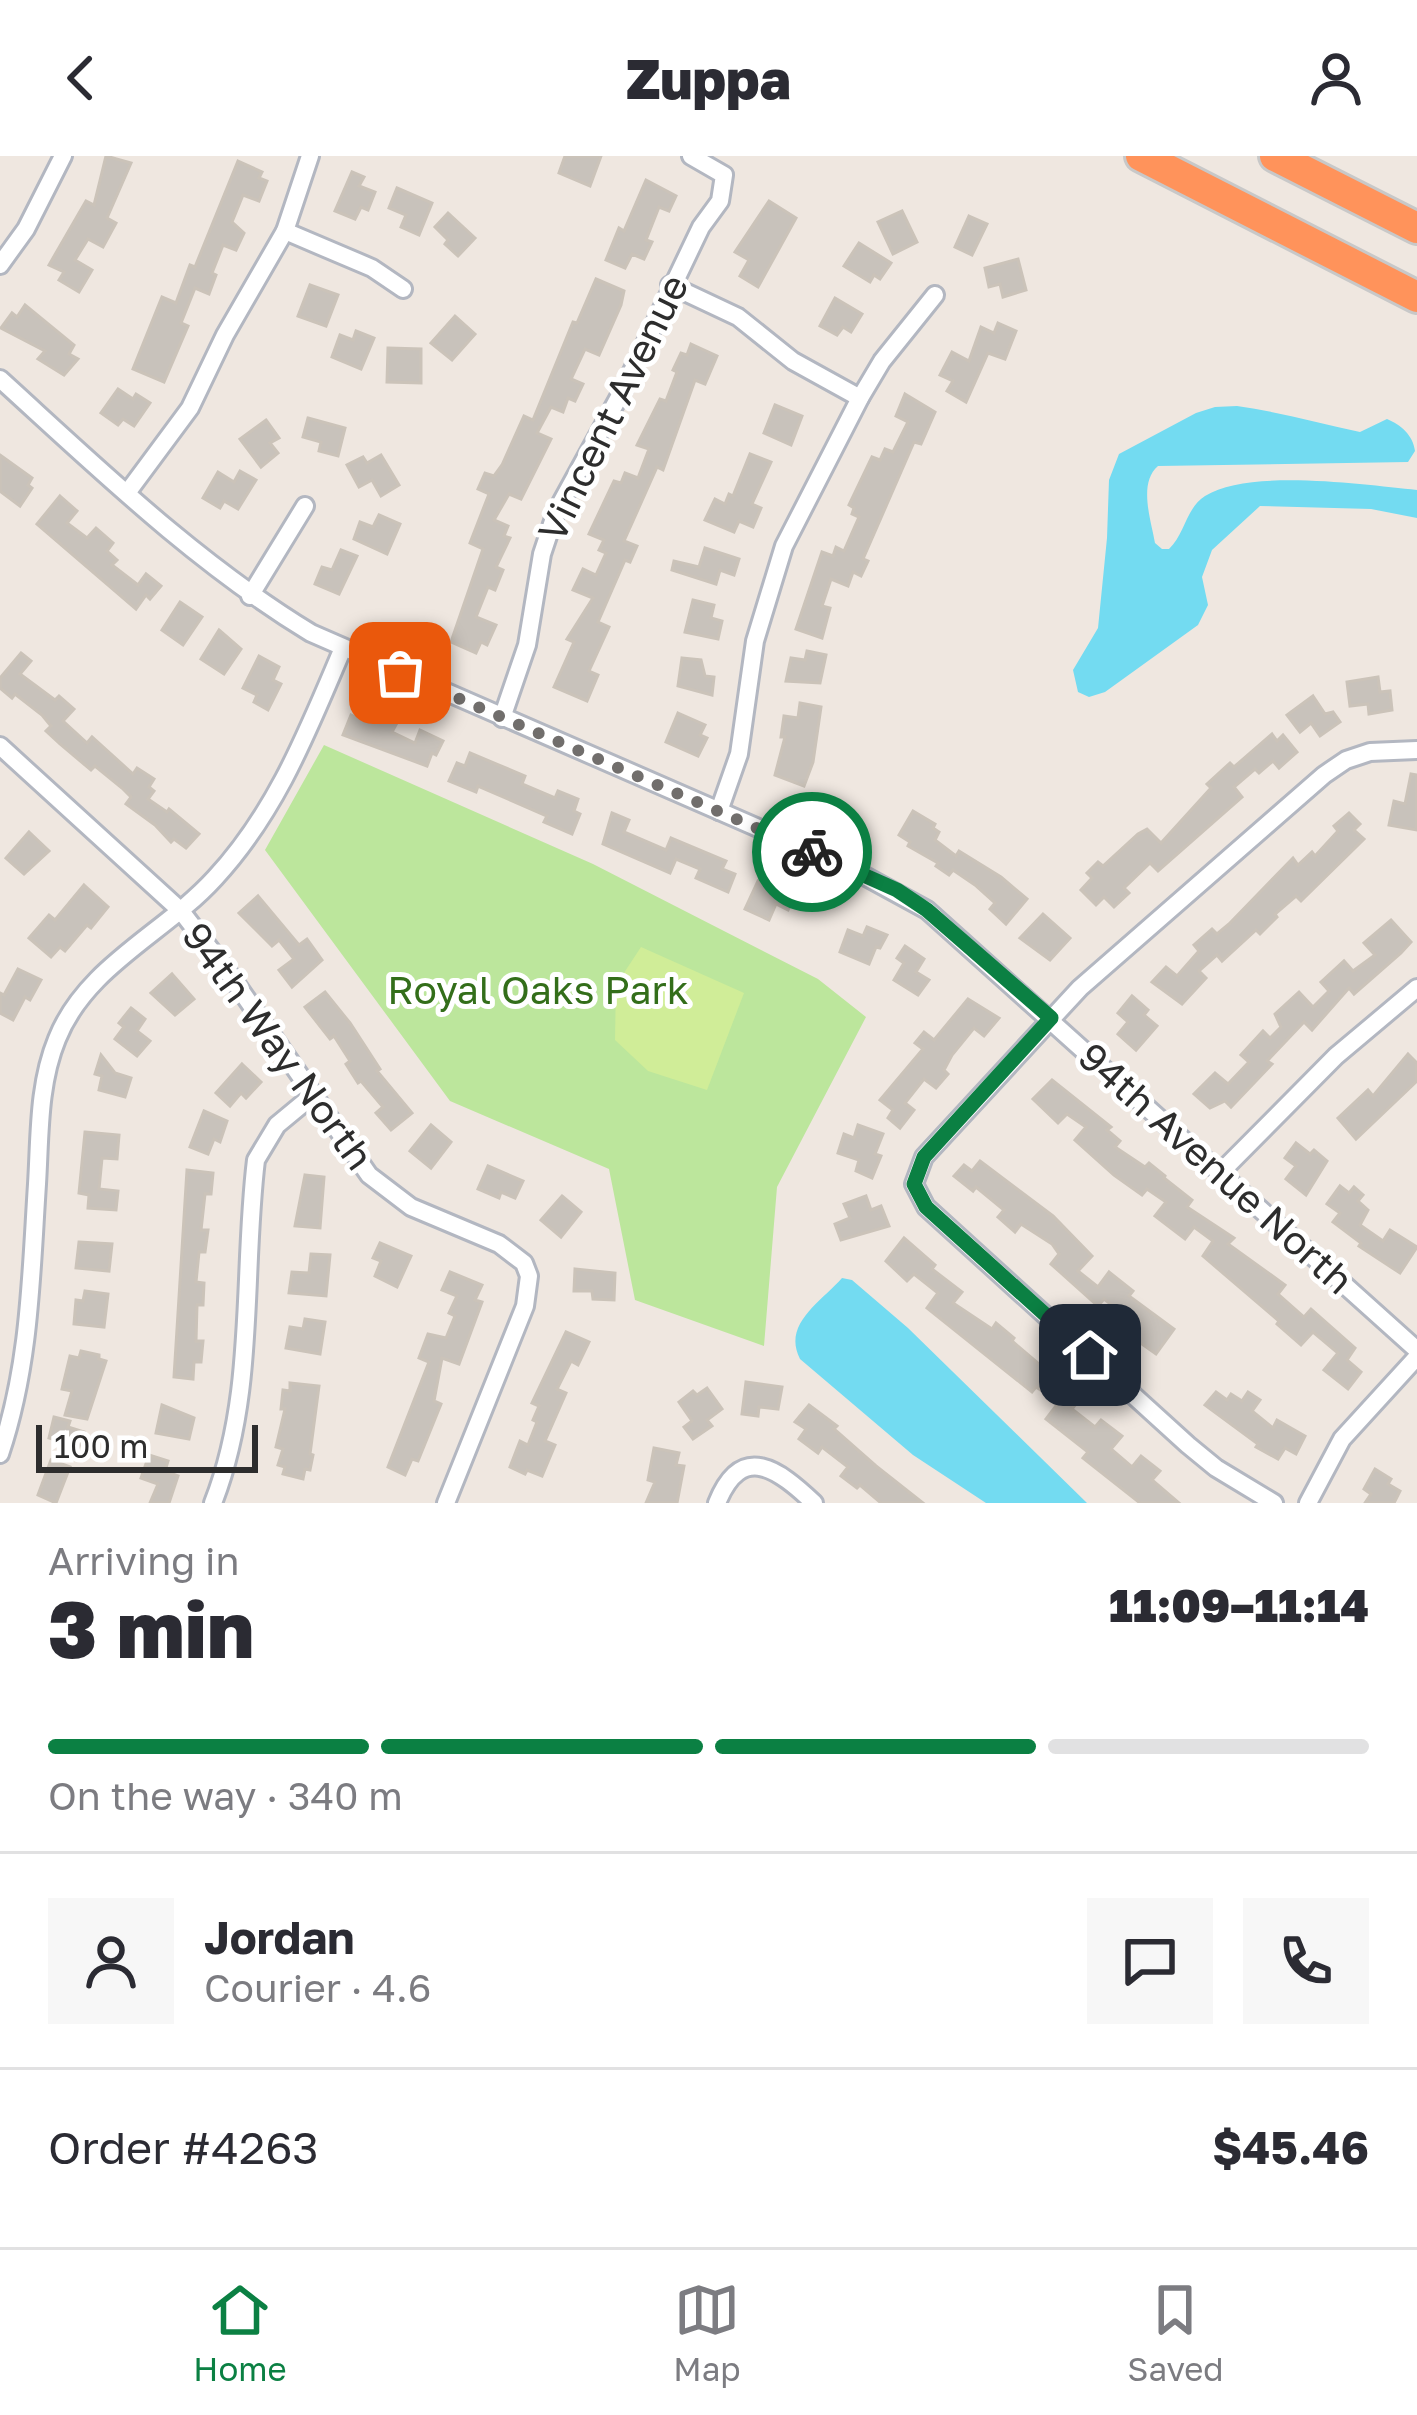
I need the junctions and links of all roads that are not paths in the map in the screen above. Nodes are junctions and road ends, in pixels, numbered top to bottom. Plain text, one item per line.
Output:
1 (63, 156) edge
2 (310, 156) edge
3 (691, 156) edge
4 (1139, 156) edge
5 (1275, 156) edge
6 (1417, 229) edge
7 (285, 231) junction
8 (0, 265) edge
9 (670, 285) junction
10 (403, 290) dead end
11 (935, 295) dead end
12 (1417, 297) edge
13 (0, 379) edge
14 (860, 398) junction
15 (127, 494) junction
16 (305, 506) dead end
17 (250, 596) junction
18 (343, 648) junction
19 (502, 718) junction
20 (0, 746) edge
21 (1417, 749) edge
22 (719, 812) junction
23 (181, 911) junction
24 (1417, 988) edge
25 (1051, 1018) junction
26 (312, 1096) junction
27 (1221, 1172) junction
28 (1417, 1354) edge
29 (0, 1454) edge
30 (213, 1503) edge
31 (446, 1503) edge
32 (717, 1503) edge
33 (814, 1503) edge
34 (1274, 1503) edge
35 (1308, 1503) edge

1 - 8 street
2 - 7 street
3 - 9 street, Vincent Avenue
4 - 12 highway
5 - 6 highway
7 - 10 street
7 - 15 street
9 - 14 street
9 - 19 street, Vincent Avenue
11 - 14 street
13 - 15 street, 94th Avenue North
14 - 22 street
15 - 17 street, 94th Avenue North
16 - 17 street
17 - 18 street, 94th Avenue North
18 - 19 street, 94th Avenue North
18 - 23 street
19 - 22 street, 94th Avenue North
20 - 23 street, 94th Way North
21 - 25 street
22 - 25 street, 94th Avenue North
23 - 26 street, 94th Way North
23 - 29 street
24 - 27 street
25 - 27 street, 94th Avenue North
25 - 34 street
26 - 30 street
26 - 31 street, 94th Way North
27 - 28 street, 94th Avenue North
28 - 35 street
32 - 33 street

